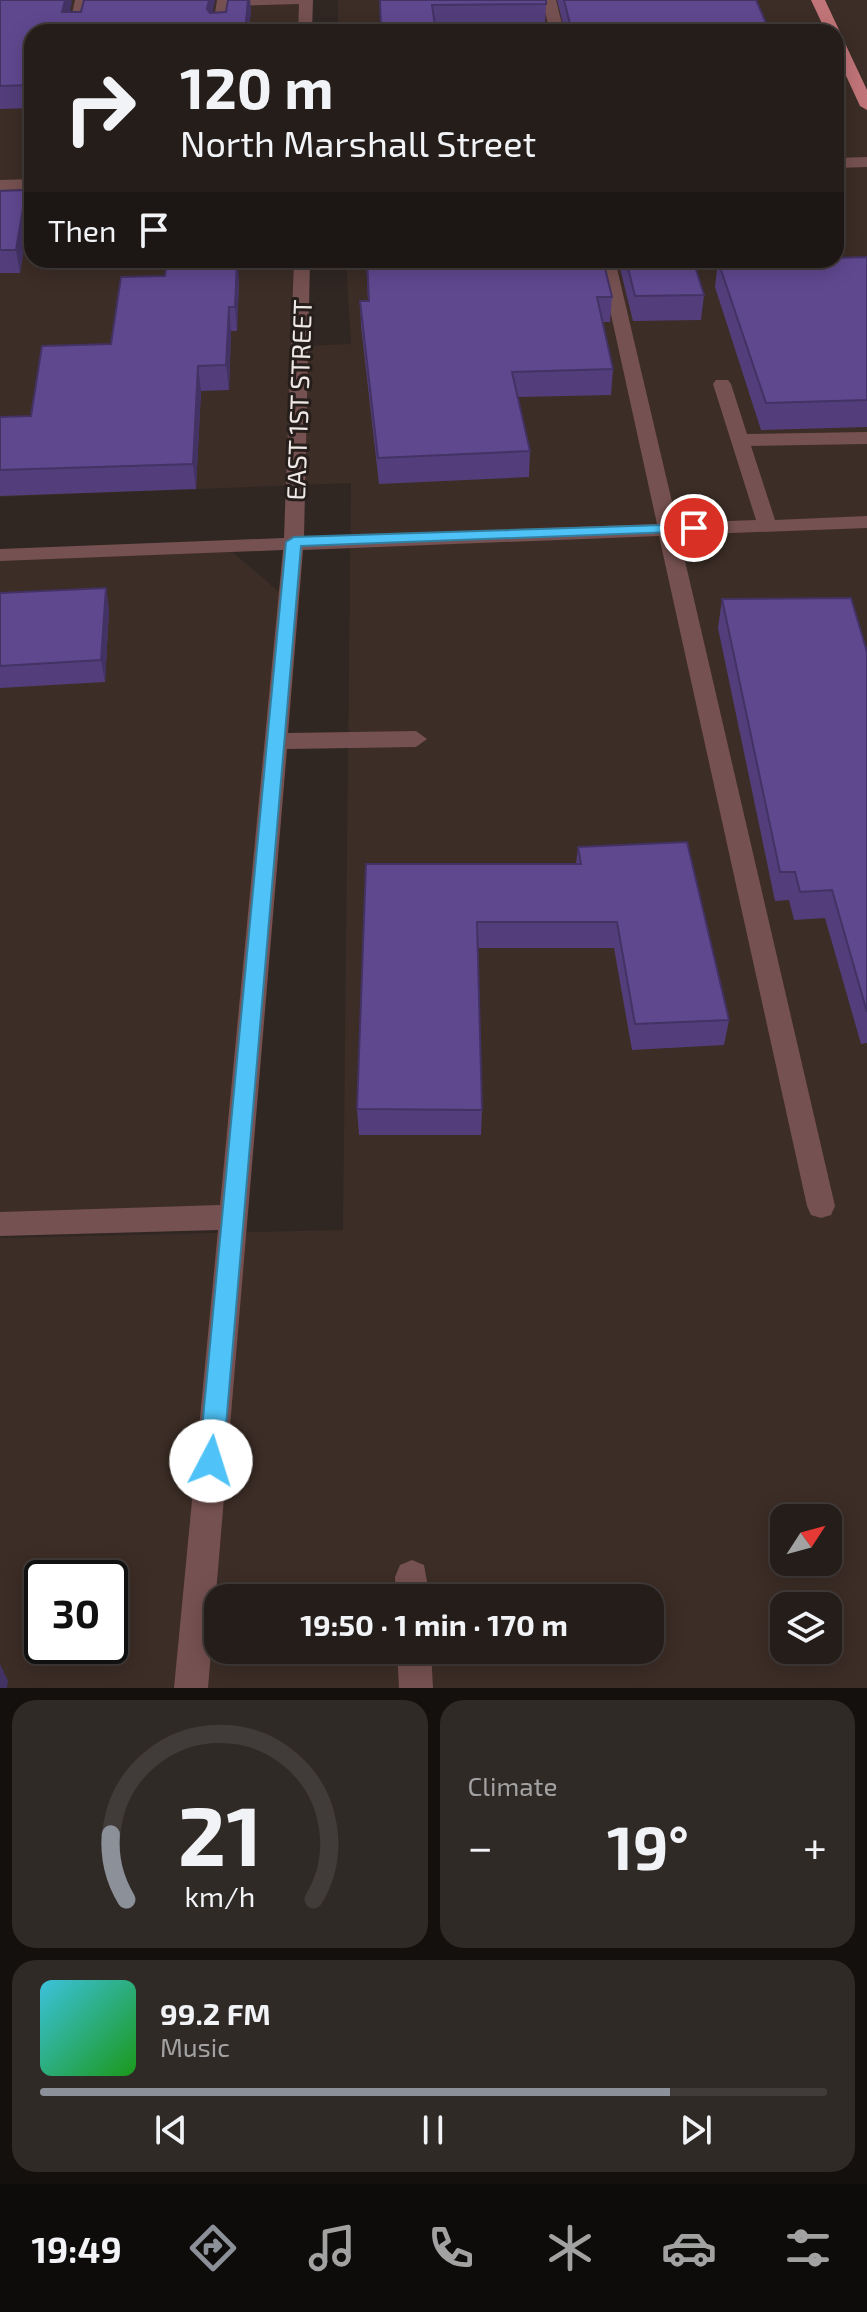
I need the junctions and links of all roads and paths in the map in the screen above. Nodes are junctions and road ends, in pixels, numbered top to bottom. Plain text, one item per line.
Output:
1 (82, 0) edge
2 (304, 0) edge
3 (549, 0) edge
4 (818, 0) edge
5 (77, 24) edge
6 (220, 24) edge
7 (305, 24) edge
8 (555, 24) edge
9 (829, 24) edge
10 (844, 56) edge
11 (867, 106) edge
12 (867, 162) edge
13 (844, 163) edge
14 (24, 184) edge
15 (0, 185) edge
16 (302, 268) edge
17 (609, 268) edge
18 (722, 384) dead end
19 (867, 438) edge
20 (742, 440) junction
21 (867, 522) edge
22 (767, 525) junction
23 (669, 529) junction
24 (294, 542) junction
25 (0, 555) edge
26 (416, 739) dead end
27 (276, 741) junction
28 (821, 1206) dead end
29 (233, 1217) junction
30 (0, 1224) edge
31 (415, 1664) edge
32 (191, 1688) edge
33 (416, 1688) edge

1 - 5 street
2 - 6 street
2 - 7 street
3 - 8 street
4 - 9 main road
10 - 11 main road
12 - 13 street
14 - 15 street
16 - 24 street, EAST 1ST STREET
17 - 23 street
18 - 20 street
19 - 20 street
20 - 22 street
21 - 22 street
22 - 23 street
23 - 24 street
23 - 28 street
24 - 25 street
24 - 27 street, EAST 1ST STREET
26 - 27 street
27 - 29 street, EAST 1ST STREET
29 - 30 street
29 - 32 street, EAST 1ST STREET
31 - 33 street

